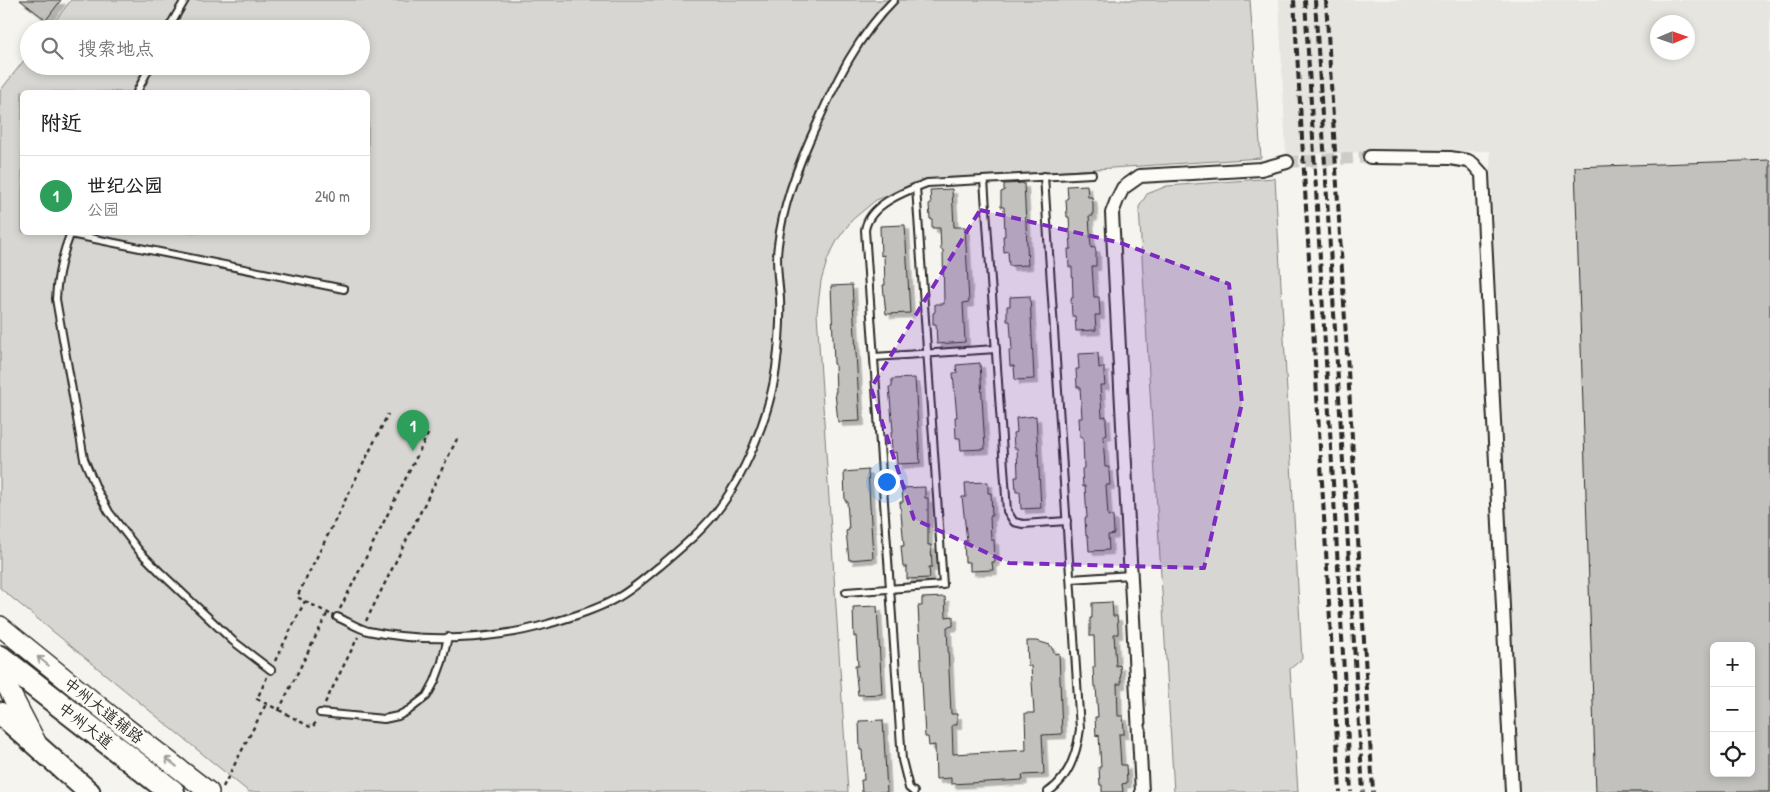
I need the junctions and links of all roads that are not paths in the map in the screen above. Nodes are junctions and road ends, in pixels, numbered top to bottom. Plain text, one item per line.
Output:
1 (185, 0) edge
2 (894, 0) edge
3 (173, 20) edge
4 (145, 75) edge
5 (137, 90) edge
6 (1370, 157) tunnel mouth
7 (1288, 162) tunnel mouth
8 (1092, 174) dead end
9 (1044, 176) junction
10 (984, 180) junction
11 (916, 187) junction
12 (70, 235) edge
13 (81, 235) edge
14 (344, 290) dead end
15 (996, 349) junction
16 (928, 354) junction
17 (874, 357) junction
18 (1067, 521) junction
19 (1131, 575) junction
20 (1071, 579) junction
21 (890, 589) junction
22 (846, 592) dead end
23 (337, 617) road end
24 (0, 626) edge
25 (448, 637) junction
26 (0, 658) edge
27 (271, 670) road end
28 (0, 673) edge
29 (0, 713) edge
30 (320, 713) road end
31 (38, 746) junction
32 (89, 792) edge
33 (172, 792) edge
34 (209, 792) edge
35 (914, 792) edge
36 (1049, 792) edge
37 (1142, 792) edge
38 (1512, 792) edge

1 - 3 lane
2 - 25 lane
4 - 5 lane
6 - 38 street
7 - 19 street
8 - 9 lane
9 - 10 lane
9 - 18 lane
10 - 11 lane
10 - 15 lane
11 - 16 lane
11 - 17 lane
12 - 27 lane
13 - 14 lane
15 - 16 lane
15 - 18 lane
16 - 17 lane
16 - 21 lane
17 - 21 lane
18 - 20 lane
19 - 20 lane
19 - 37 street
20 - 36 lane
21 - 22 lane
21 - 35 lane
23 - 25 lane
34 -> 24 street, 中州大道辅路
25 - 30 lane
26 - 33 highway, 中州大道
28 - 31 street
29 - 31 main road
31 - 32 main road

